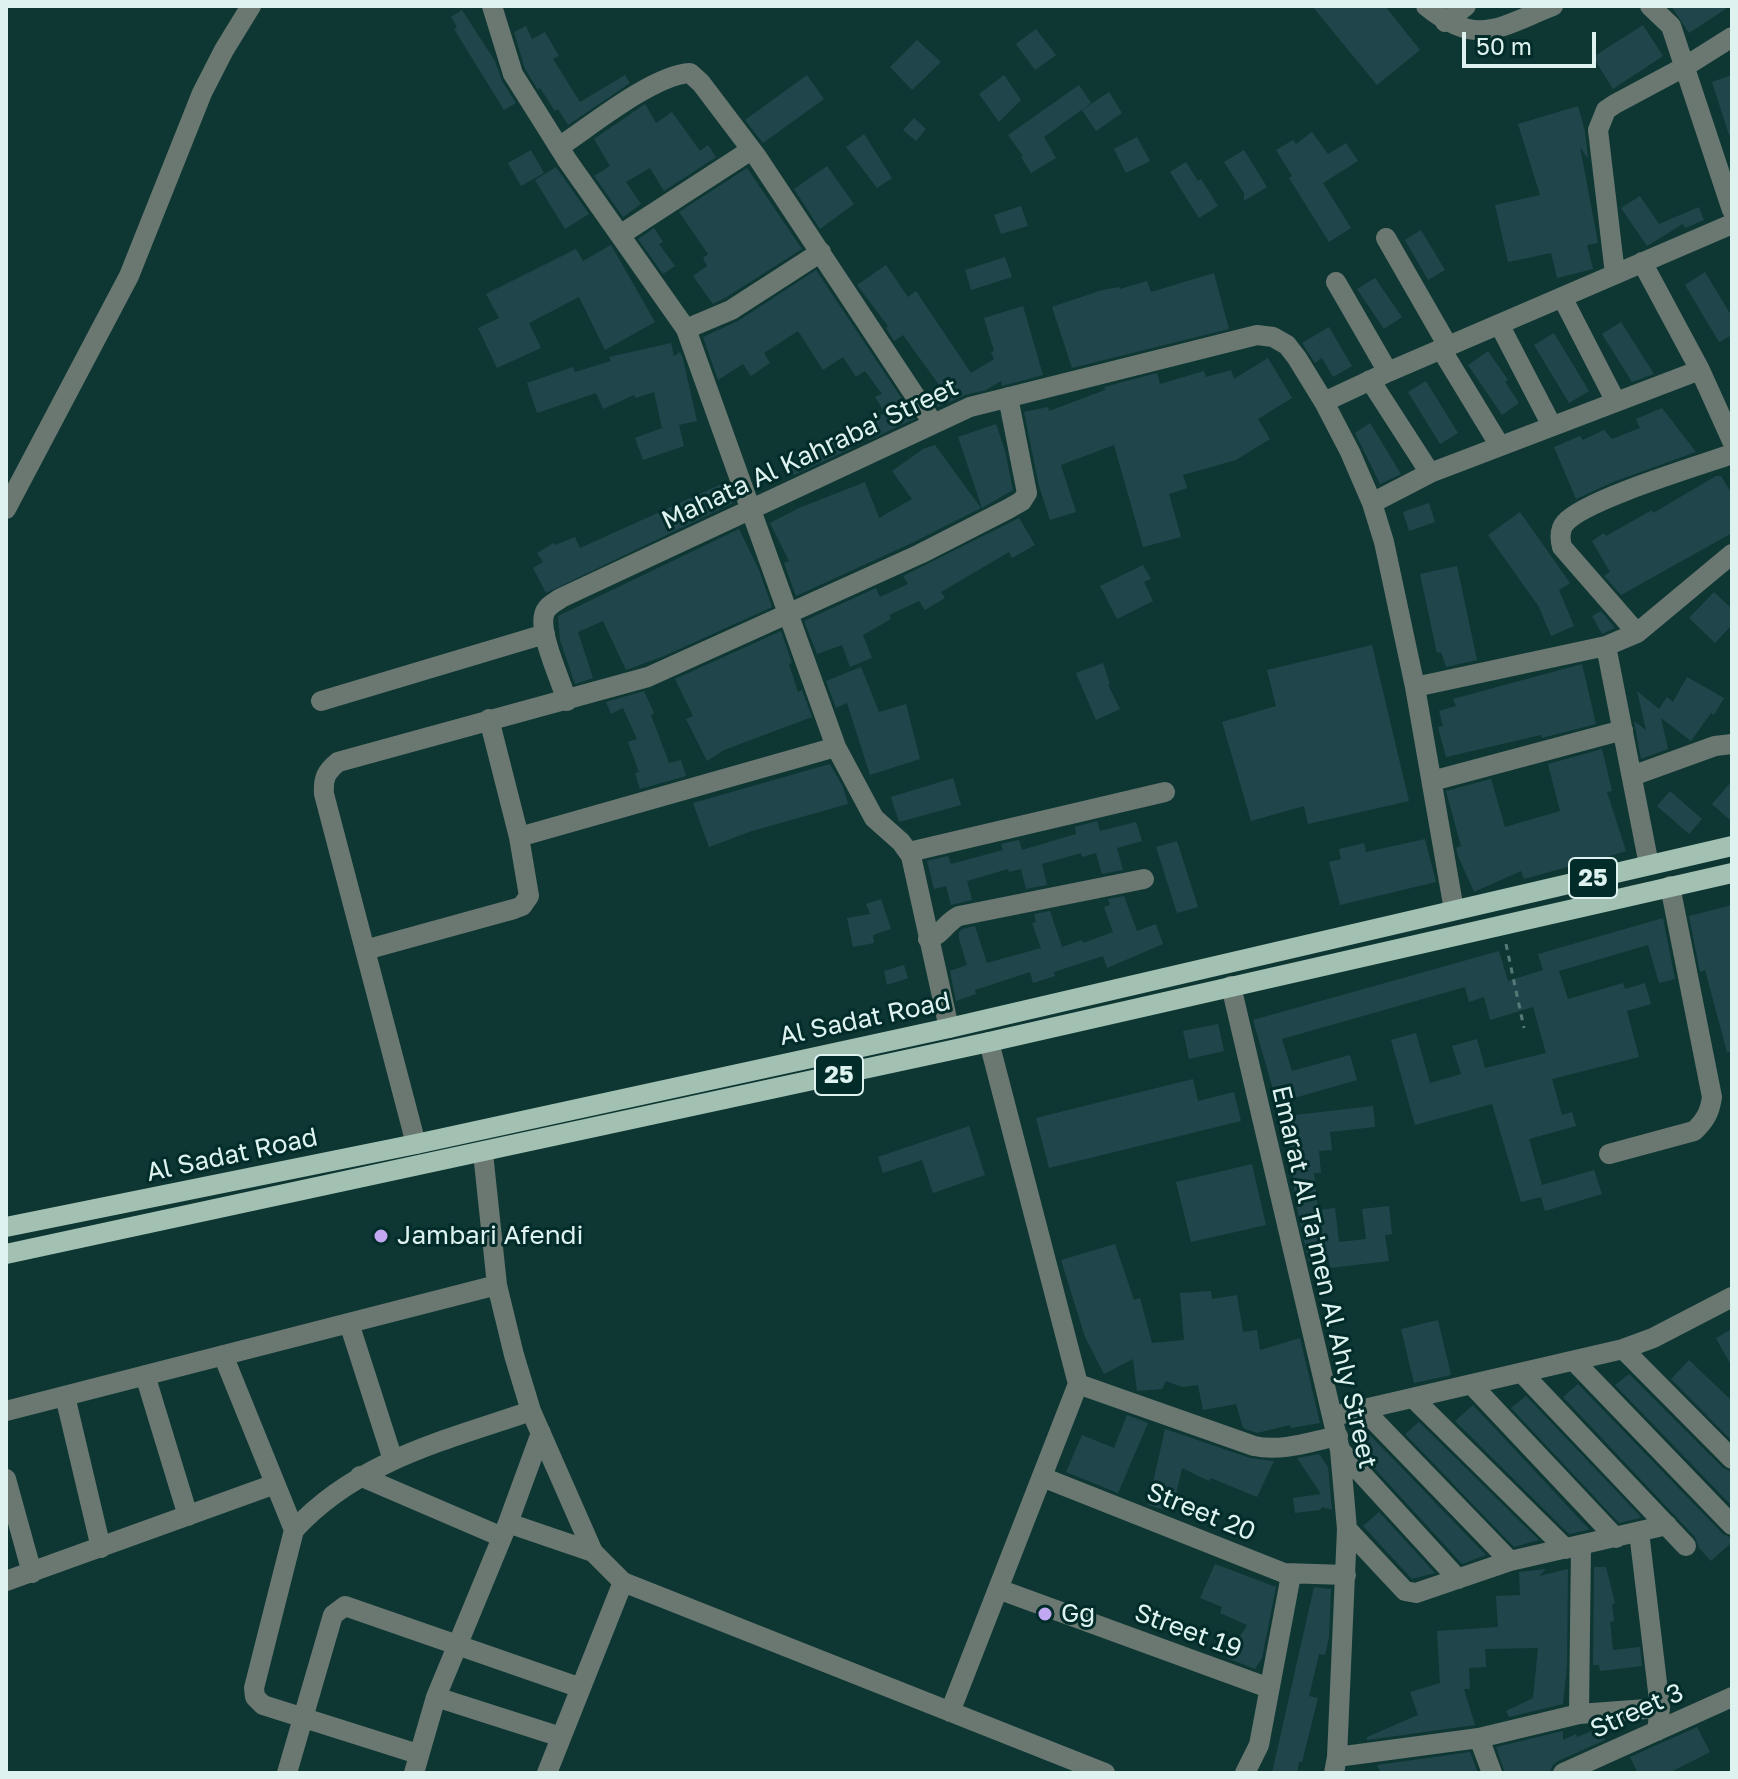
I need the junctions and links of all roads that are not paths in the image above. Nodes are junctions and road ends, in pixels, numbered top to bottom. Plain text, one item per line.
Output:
1 (251, 6) edge
2 (492, 6) edge
3 (1426, 6) edge
4 (1466, 6) edge
5 (1553, 6) edge
6 (1650, 6) edge
7 (1445, 22) junction
8 (1732, 37) edge
9 (1686, 66) junction
10 (559, 147) junction
11 (751, 150) junction
12 (1732, 210) edge
13 (1732, 224) edge
14 (620, 235) junction
15 (1386, 238) dead end
16 (821, 252) junction
17 (1642, 262) junction
18 (1615, 274) junction
19 (1336, 282) dead end
20 (1562, 297) junction
21 (1499, 324) junction
22 (686, 329) junction
23 (1444, 348) junction
24 (1700, 370) junction
25 (1379, 376) junction
26 (1008, 397) junction
27 (1324, 402) junction
28 (1616, 402) junction
29 (933, 423) junction
30 (1552, 426) junction
31 (1732, 441) edge
32 (1500, 446) junction
33 (1732, 454) edge
34 (1430, 473) junction
35 (1372, 503) junction
36 (6, 509) edge
37 (749, 510) junction
38 (1732, 554) edge
39 (787, 614) junction
40 (1637, 633) junction
41 (545, 634) junction
42 (1606, 646) junction
43 (1415, 687) junction
44 (321, 701) dead end
45 (567, 701) junction
46 (489, 719) junction
47 (1623, 730) junction
48 (1732, 744) edge
49 (836, 747) junction
50 (1632, 776) junction
51 (1432, 781) junction
52 (1165, 792) dead end
53 (519, 837) junction
54 (1732, 846) edge
55 (909, 852) junction
56 (1649, 865) junction
57 (1732, 873) edge
58 (1144, 879) dead end
59 (1670, 886) junction
60 (1454, 910) junction
61 (928, 939) junction
62 (365, 950) junction
63 (1231, 986) junction
64 (949, 1028) junction
65 (989, 1042) junction
66 (665, 1088) junction
67 (670, 1112) junction
68 (416, 1144) junction
69 (483, 1153) junction
70 (1609, 1154) dead end
71 (6, 1227) edge
72 (6, 1254) edge
73 (497, 1285) junction
74 (1732, 1297) edge
75 (349, 1323) junction
76 (1623, 1349) junction
77 (223, 1355) junction
78 (1574, 1361) junction
79 (1522, 1373) junction
80 (145, 1375) junction
81 (1078, 1384) junction
82 (1471, 1384) junction
83 (65, 1396) junction
84 (1413, 1398) junction
85 (1363, 1409) junction
86 (6, 1411) edge
87 (531, 1411) junction
88 (541, 1433) junction
89 (1337, 1434) junction
90 (1732, 1459) edge
91 (393, 1460) junction
92 (360, 1476) junction
93 (1042, 1477) junction
94 (6, 1479) edge
95 (275, 1484) junction
96 (188, 1516) junction
97 (1667, 1525) junction
98 (1732, 1525) edge
99 (1347, 1529) junction
100 (294, 1530) junction
101 (505, 1530) junction
102 (1639, 1532) junction
103 (1616, 1538) junction
104 (1686, 1546) dead end
105 (101, 1548) junction
106 (1573, 1548) junction
107 (593, 1552) junction
108 (1510, 1561) junction
109 (32, 1573) junction
110 (1291, 1575) junction
111 (1346, 1575) junction
112 (1458, 1579) junction
113 (6, 1581) edge
114 (623, 1582) junction
115 (998, 1589) junction
116 (457, 1646) junction
117 (581, 1688) junction
118 (1269, 1688) junction
119 (436, 1697) junction
120 (1732, 1697) edge
121 (1660, 1708) junction
122 (950, 1712) junction
123 (1579, 1714) junction
124 (304, 1716) junction
125 (1657, 1731) junction
126 (561, 1737) junction
127 (1479, 1738) junction
128 (416, 1764) edge
129 (1336, 1765) edge
130 (287, 1773) edge
131 (547, 1773) edge
132 (1105, 1773) edge
133 (1245, 1773) edge
134 (1492, 1773) edge
135 (1563, 1773) edge

1 - 36 street
2 - 10 street
3 - 7 street
4 - 7 street
5 - 7 street
6 - 9 street
8 - 9 street
9 - 12 street
9 - 18 street
10 - 11 street
10 - 14 street
11 - 14 street
11 - 16 street
13 - 17 street
14 - 22 street
15 - 23 street
16 - 22 street
16 - 29 street
17 - 18 street
17 - 24 street
18 - 20 street
19 - 25 street
20 - 21 street
20 - 28 street
21 - 23 street
21 - 30 street
22 - 37 street
23 - 25 street
23 - 32 street
24 - 28 street
24 - 31 street
25 - 27 street
25 - 34 street
26 - 27 street, Mahata Al Kahraba' Street
26 - 29 street, Mahata Al Kahraba' Street
26 - 39 street
27 - 35 street
28 - 30 street
29 - 37 street, Mahata Al Kahraba' Street
30 - 32 street
32 - 34 street
33 - 40 street
34 - 35 street
35 - 43 street
37 - 39 street
37 - 41 street, Mahata Al Kahraba' Street
38 - 40 street
39 - 45 street
39 - 49 street
40 - 42 street
41 - 44 street
41 - 45 street
42 - 43 street
42 - 47 street
43 - 51 street
45 - 46 street
46 - 53 street
46 - 62 street
47 - 50 street
47 - 51 street
48 - 50 street
49 - 53 street
49 - 55 street
50 - 56 street
51 - 60 street
52 - 55 street
53 - 62 street
54 - 56 main road, Al Sadat Road / 25
55 - 61 street
56 - 60 main road, Al Sadat Road / 25
57 - 59 main road, Al Sadat Road / 25
58 - 61 street
59 - 63 main road, Al Sadat Road / 25
59 - 70 street
60 - 64 main road, Al Sadat Road / 25
61 - 64 street
62 - 68 street
63 - 65 main road, Al Sadat Road / 25
63 - 89 street, Emarat Al Ta'men Al Ahly Street
64 - 66 main road, Al Sadat Road / 25
65 - 67 main road, Al Sadat Road / 25
65 - 81 street
66 - 67 main road
66 - 68 main road, Al Sadat Road / 25
67 - 69 main road, Al Sadat Road / 25
68 - 71 main road, Al Sadat Road / 25
69 - 72 main road, Al Sadat Road / 25
69 - 73 street
73 - 75 street
73 - 87 street
74 - 76 street
75 - 77 street
75 - 91 street
76 - 78 street
76 - 90 street
77 - 80 street
77 - 95 street
78 - 79 street
78 - 98 street
79 - 82 street
79 - 97 street
80 - 83 street
80 - 96 street
81 - 89 street
81 - 93 street
82 - 84 street
82 - 103 street
83 - 86 street
83 - 105 street
84 - 85 street
84 - 106 street
85 - 89 street
85 - 108 street
87 - 88 street
87 - 91 street
88 - 101 street
88 - 107 street
89 - 99 street, Emarat Al Ta'men Al Ahly Street
89 - 112 street
91 - 92 street
92 - 100 street
92 - 101 street
93 - 110 street, Street 20
93 - 115 street
94 - 109 street
95 - 96 street
95 - 100 street
96 - 105 street
97 - 102 street
97 - 104 street
99 - 111 street, Emarat Al Ta'men Al Ahly Street
99 - 112 street
100 - 124 street
101 - 107 street
101 - 116 street
102 - 103 street
102 - 121 street
103 - 106 street
105 - 109 street
106 - 108 street
106 - 123 street
107 - 114 street
108 - 112 street
109 - 113 street
110 - 111 street, Street 20
110 - 118 street
111 - 129 street, Emarat Al Ta'men Al Ahly Street
114 - 117 street
114 - 122 street
115 - 118 street, Street 19
115 - 122 street
116 - 117 street
116 - 119 street
116 - 124 street
117 - 126 street
118 - 133 street
119 - 126 street
119 - 128 street
120 - 125 street, Street 3
121 - 123 street
121 - 125 street
122 - 132 street
123 - 127 street
124 - 128 street
124 - 130 street
125 - 135 street, Street 3
126 - 131 street
127 - 129 street
127 - 134 street

